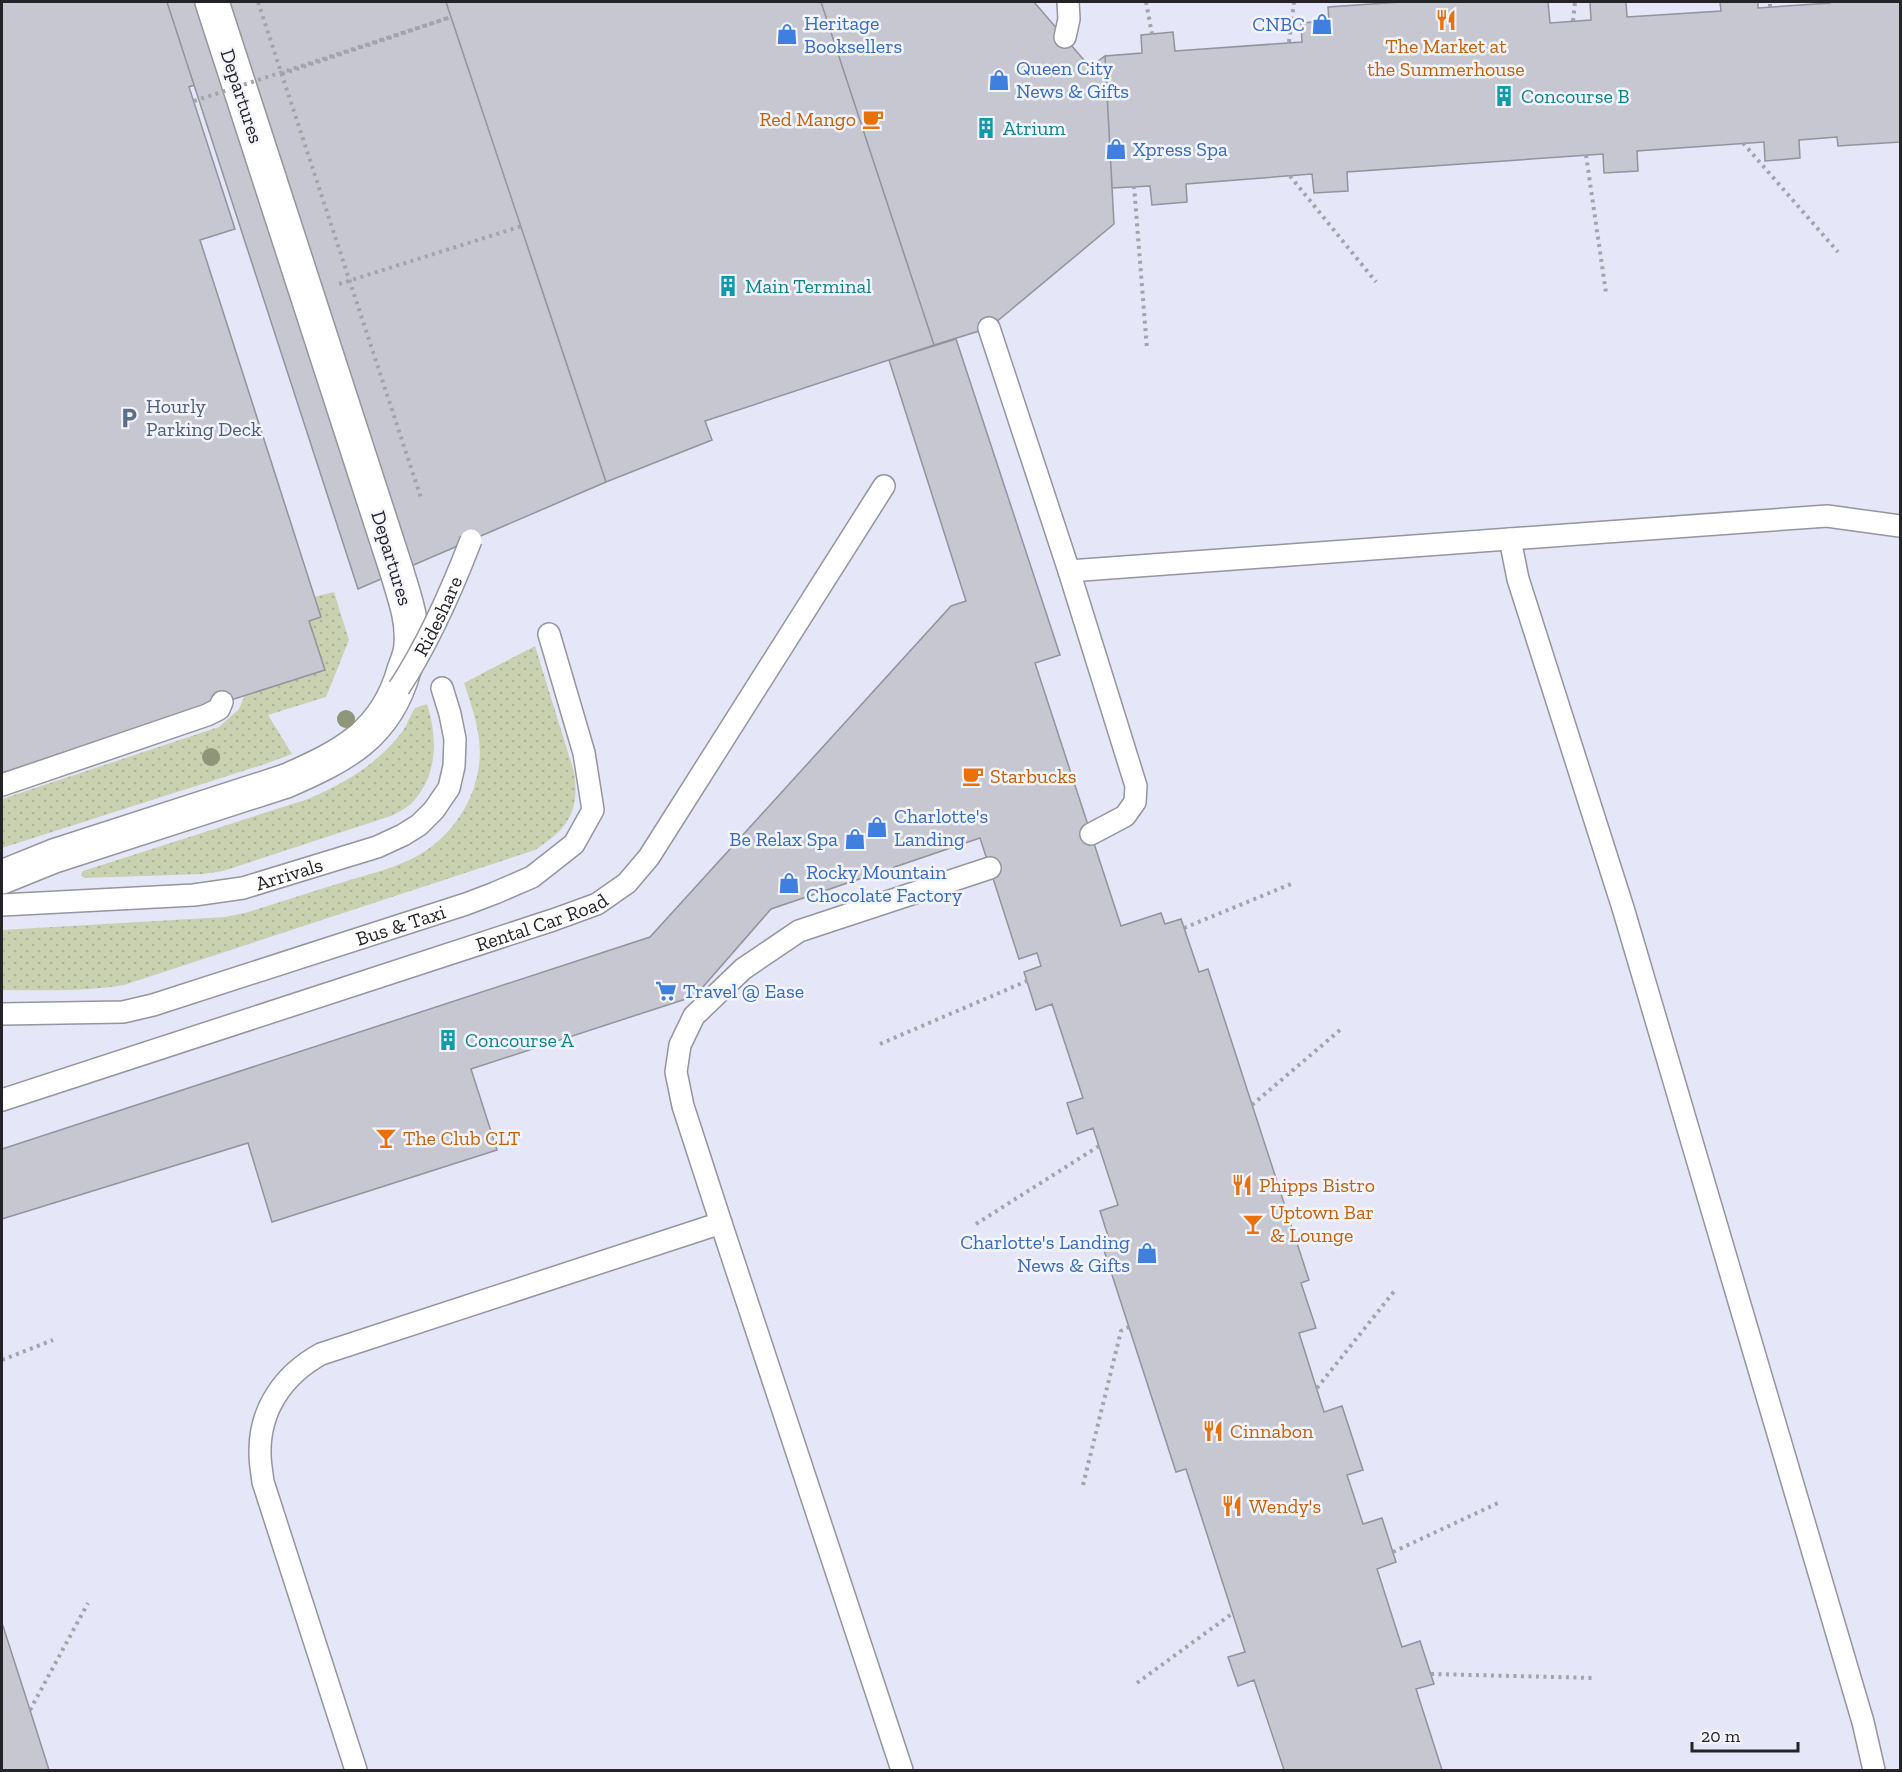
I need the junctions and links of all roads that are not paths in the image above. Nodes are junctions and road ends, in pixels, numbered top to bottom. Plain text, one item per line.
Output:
1 (212, 2) edge
2 (1068, 2) edge
3 (1065, 37) dead end
4 (989, 328) dead end
5 (884, 486) dead end
6 (1900, 526) edge
7 (1510, 539) junction
8 (471, 540) dead end
9 (1069, 571) junction
10 (549, 634) dead end
11 (399, 688) junction
12 (442, 688) dead end
13 (222, 702) dead end
14 (2, 784) edge
15 (1091, 834) dead end
16 (990, 868) dead end
17 (2, 877) edge
18 (2, 905) edge
19 (2, 1014) edge
20 (2, 1100) edge
21 (721, 1223) junction
22 (356, 1770) edge
23 (902, 1770) edge
24 (1874, 1770) edge

1 - 11 main road, Departures, bridge
2 - 3 lane
4 - 9 lane
5 - 20 lane, Rental Car Road
6 - 7 lane
7 - 9 lane
7 - 24 lane
8 - 11 lane, Rideshare, bridge
9 - 15 lane
10 - 19 lane, Bus & Taxi
11 - 17 main road, Departures
12 - 18 lane, Arrivals
13 - 14 lane
16 - 21 lane
21 - 22 lane
21 - 23 lane

